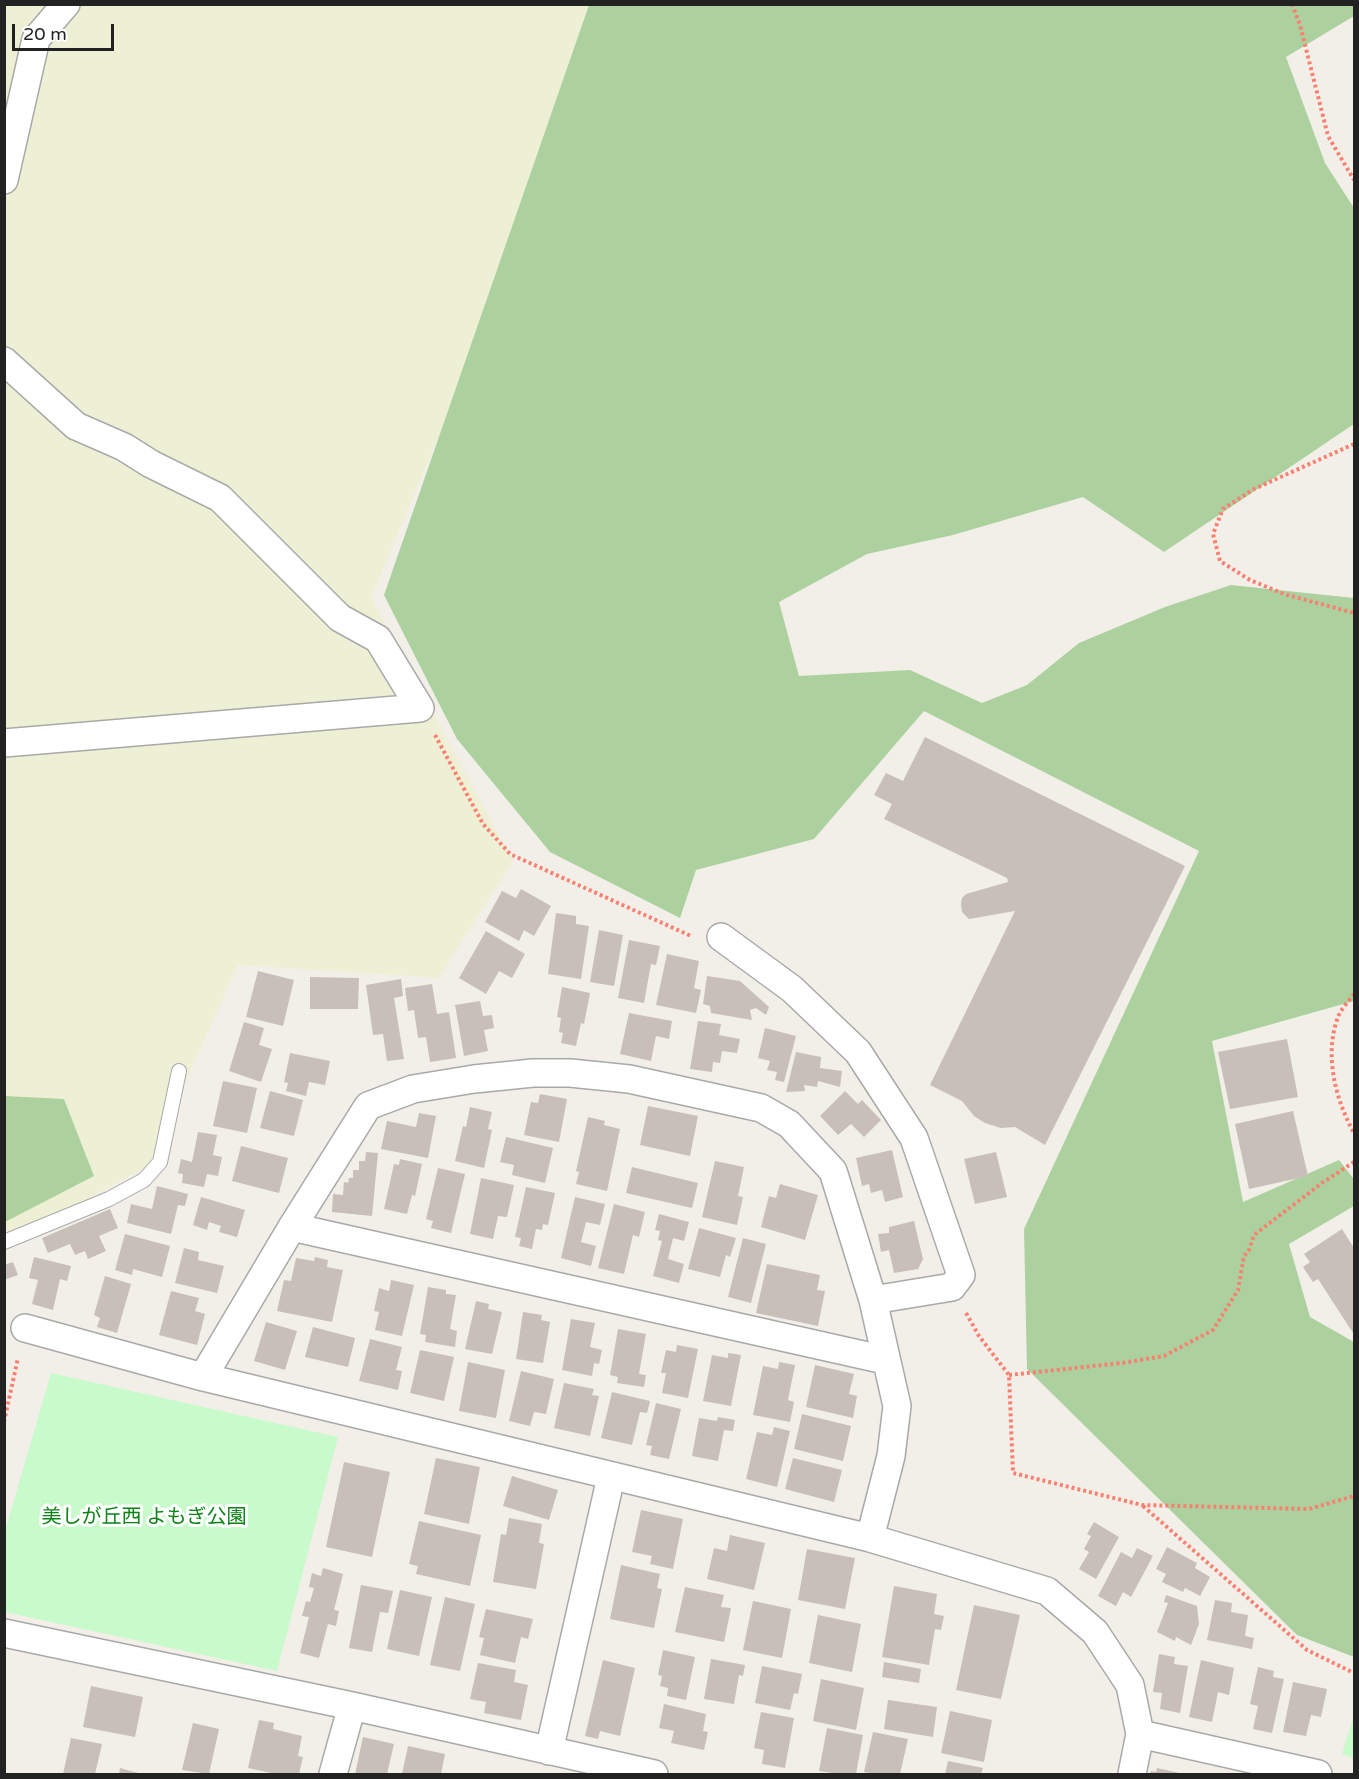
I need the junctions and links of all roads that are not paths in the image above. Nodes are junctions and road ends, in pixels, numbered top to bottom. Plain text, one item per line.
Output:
1 (66, 4) edge
2 (4, 180) edge
3 (4, 361) edge
4 (4, 743) edge
5 (721, 937) road end
6 (179, 1071) dead end
7 (292, 1227) junction
8 (4, 1242) edge
9 (873, 1300) junction
10 (25, 1328) road end
11 (885, 1360) junction
12 (203, 1377) junction
13 (611, 1477) junction
14 (870, 1538) junction
15 (4, 1633) edge
16 (352, 1706) junction
17 (1140, 1734) junction
18 (549, 1751) junction
19 (333, 1774) edge
20 (654, 1774) edge
21 (1132, 1774) edge
22 (1318, 1774) edge

1 - 2 street
3 - 4 street
5 - 9 street
6 - 8 lane
7 - 9 street
7 - 11 street
7 - 12 street
9 - 11 street
10 - 12 street
11 - 14 street
12 - 13 street
13 - 14 street
13 - 18 street
14 - 17 street
15 - 16 street
16 - 18 street
16 - 19 street
17 - 21 street
17 - 22 street
18 - 20 street

